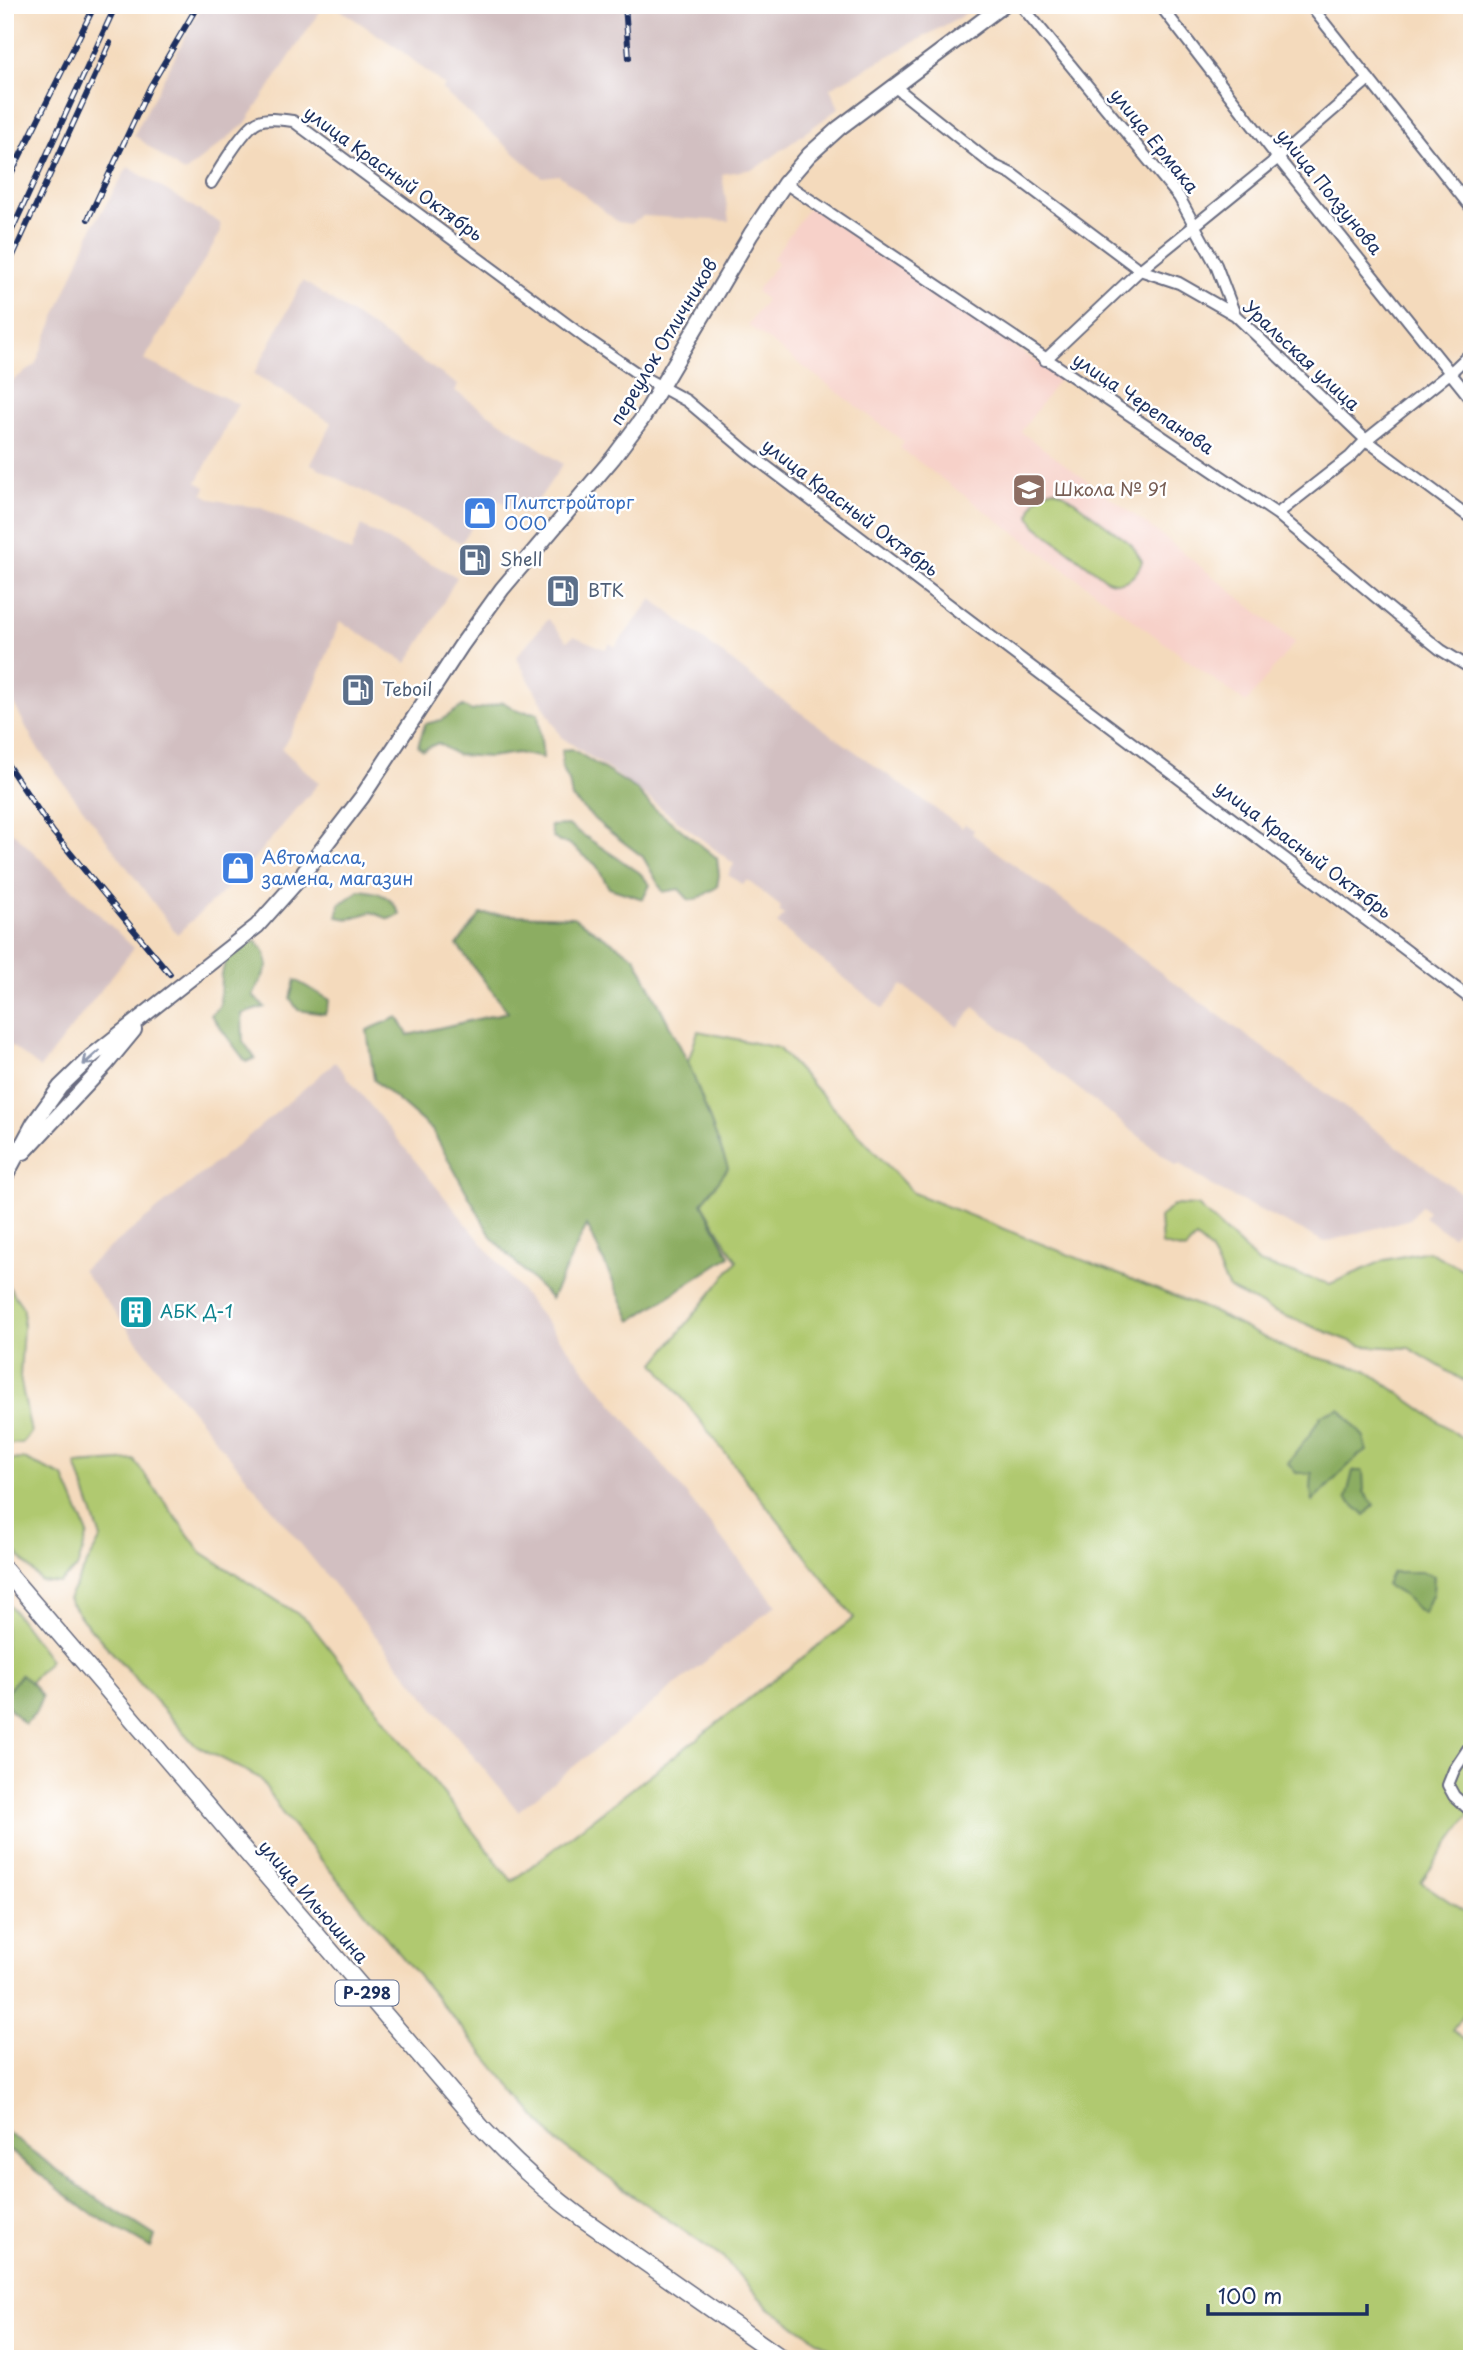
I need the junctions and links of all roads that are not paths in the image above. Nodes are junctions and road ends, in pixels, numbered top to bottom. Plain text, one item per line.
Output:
1 (1003, 5) edge
2 (1021, 5) edge
3 (1160, 5) edge
4 (1310, 5) edge
5 (1368, 79) junction
6 (894, 86) junction
7 (1278, 158) junction
8 (211, 183) dead end
9 (785, 183) junction
10 (1472, 209) edge
11 (1196, 226) junction
12 (1140, 270) junction
13 (1235, 315) junction
14 (1472, 352) edge
15 (1045, 359) junction
16 (1451, 372) junction
17 (662, 387) junction
18 (1472, 400) edge
19 (1366, 440) junction
20 (1277, 514) junction
21 (1472, 519) edge
22 (1472, 669) edge
23 (1472, 1000) edge
24 (5, 1177) edge
25 (5, 1570) edge
26 (1472, 1743) edge
27 (1472, 1812) edge
28 (783, 2359) edge

1 - 6 main road, переулок Отличников
2 - 11 street, улица Ермака
3 - 7 street, улица Ползунова
4 - 5 street
5 - 7 street
5 - 10 street
6 - 9 main road, переулок Отличников
6 - 12 street, Уральская улица
7 - 11 street
7 - 16 street, улица Ползунова
8 - 17 street, улица Красный Октябрь
9 - 15 street, улица Черепанова
9 - 17 main road, переулок Отличников
11 - 12 street
11 - 13 street, улица Ермака
12 - 13 street, Уральская улица
12 - 15 street
13 - 19 street, Уральская улица
14 - 16 street
15 - 20 street, улица Черепанова
16 - 18 street, улица Ползунова
16 - 19 street
17 - 23 street, улица Красный Октябрь
17 - 24 main road, переулок Отличников
19 - 20 street
19 - 21 street, Уральская улица
20 - 22 street, улица Черепанова
25 - 28 highway, улица Ильюшина / Р-298
26 - 27 street

